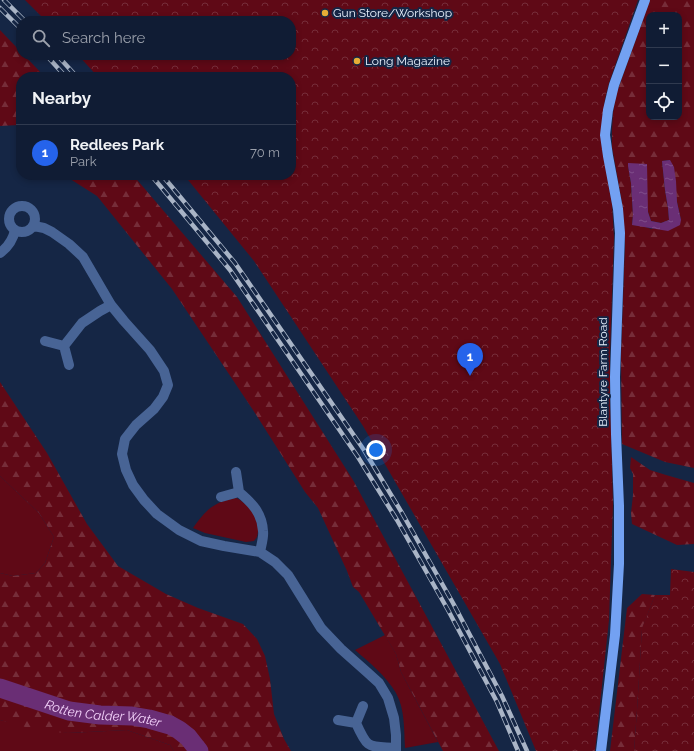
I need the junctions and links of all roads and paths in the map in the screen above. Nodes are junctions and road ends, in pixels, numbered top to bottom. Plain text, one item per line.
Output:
1 (645, 0) edge
2 (34, 226) junction
3 (15, 230) junction
4 (0, 253) edge
5 (111, 305) junction
6 (46, 341) dead end
7 (64, 346) junction
8 (69, 365) dead end
9 (236, 472) dead end
10 (239, 492) junction
11 (221, 497) dead end
12 (260, 552) junction
13 (363, 706) dead end
14 (338, 720) dead end
15 (356, 724) junction
16 (396, 749) edge
17 (601, 751) edge

1 - 17 main road, Blantyre Farm Road
2 - 3 street
2 - 3 street
2 - 5 street
3 - 4 street
5 - 7 street
5 - 12 street
6 - 7 street
7 - 8 street
9 - 10 street
10 - 11 street
10 - 12 street
12 - 16 street
13 - 15 street
14 - 15 street
15 - 16 street

